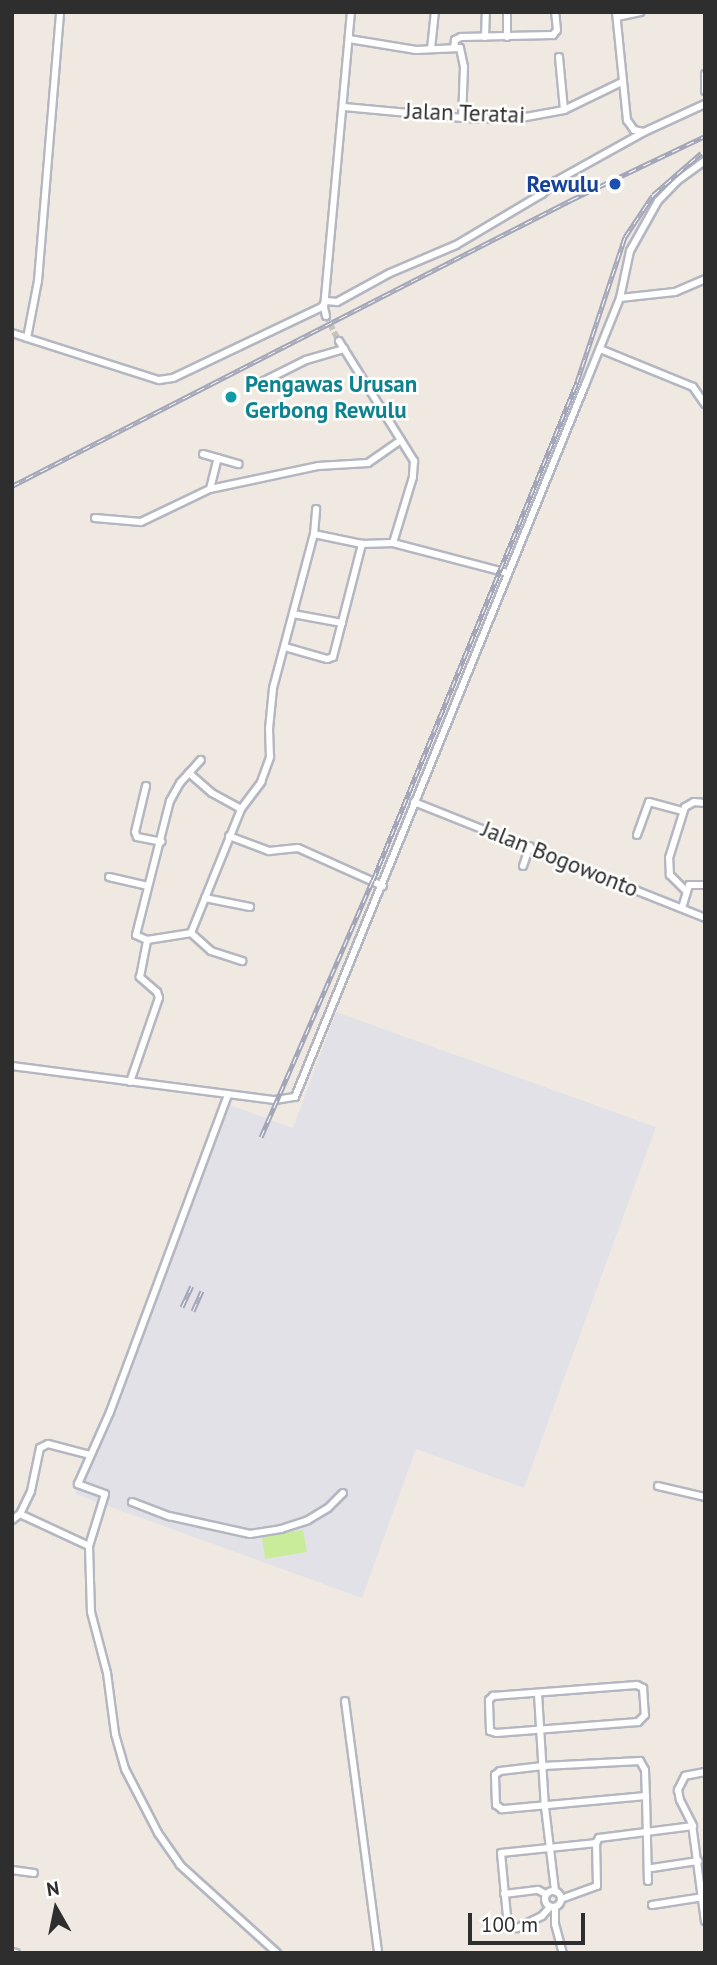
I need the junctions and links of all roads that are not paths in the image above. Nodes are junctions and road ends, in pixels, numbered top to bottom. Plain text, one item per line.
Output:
1 (60, 12) edge
2 (351, 12) edge
3 (435, 12) edge
4 (486, 12) edge
5 (507, 12) edge
6 (555, 12) edge
7 (640, 12) edge
8 (617, 15) edge
9 (485, 37) junction
10 (507, 37) junction
11 (349, 39) junction
12 (454, 48) junction
13 (431, 49) junction
14 (559, 57) dead end
15 (705, 74) edge
16 (622, 82) junction
17 (705, 91) edge
18 (705, 104) edge
19 (344, 107) junction
20 (564, 110) junction
21 (462, 118) junction
22 (644, 132) junction
23 (705, 161) edge
24 (705, 279) edge
25 (623, 282) junction
26 (637, 295) junction
27 (620, 298) junction
28 (326, 301) junction
29 (12, 333) edge
30 (27, 338) junction
31 (339, 341) tunnel mouth
32 (344, 349) junction
33 (600, 349) junction
34 (264, 381) dead end
35 (705, 404) edge
36 (401, 440) junction
37 (203, 454) dead end
38 (218, 458) junction
39 (239, 464) dead end
40 (210, 489) junction
41 (316, 509) dead end
42 (95, 518) dead end
43 (314, 534) junction
44 (393, 542) junction
45 (362, 544) junction
46 (507, 573) junction
47 (293, 614) junction
48 (342, 623) junction
49 (285, 647) junction
50 (201, 760) dead end
51 (189, 773) junction
52 (146, 786) dead end
53 (414, 802) junction
54 (705, 803) edge
55 (240, 810) junction
56 (683, 811) junction
57 (637, 835) dead end
58 (229, 836) junction
59 (162, 842) junction
60 (530, 846) junction
61 (523, 866) dead end
62 (109, 877) dead end
63 (705, 885) edge
64 (148, 886) junction
65 (383, 886) junction
66 (686, 891) junction
67 (205, 898) junction
68 (250, 907) dead end
69 (682, 908) junction
70 (705, 918) edge
71 (191, 933) junction
72 (147, 940) junction
73 (242, 961) dead end
74 (14, 1066) edge
75 (12, 1074) edge
76 (130, 1082) junction
77 (227, 1097) junction
78 (90, 1455) junction
79 (658, 1486) dead end
80 (343, 1493) dead end
81 (705, 1497) edge
82 (132, 1502) dead end
83 (20, 1514) junction
84 (12, 1520) edge
85 (89, 1546) junction
86 (538, 1694) junction
87 (345, 1701) dead end
88 (541, 1730) junction
89 (543, 1766) junction
90 (705, 1772) edge
91 (646, 1796) junction
92 (545, 1807) junction
93 (693, 1826) junction
94 (648, 1833) junction
95 (596, 1843) junction
96 (548, 1848) junction
97 (698, 1861) junction
98 (652, 1868) dead end
99 (12, 1870) edge
100 (34, 1873) dead end
101 (648, 1881) dead end
102 (555, 1891) junction
103 (504, 1894) junction
104 (546, 1894) junction
105 (703, 1897) junction
106 (561, 1899) junction
107 (652, 1905) dead end
108 (553, 1907) junction
109 (705, 1921) edge
110 (277, 1953) edge
111 (378, 1953) edge
112 (564, 1953) edge

1 - 30 street
2 - 11 street
3 - 13 street
4 - 9 street
5 - 10 street
6 - 10 street
7 - 8 street
8 - 16 street
9 - 10 street
9 - 12 street
11 - 13 street
11 - 19 street
12 - 13 street
12 - 21 street
14 - 20 street
15 - 17 street
16 - 20 street, Jalan Teratai
16 - 22 street
18 - 22 street
19 - 21 street, Jalan Teratai
19 - 28 street
20 - 21 street, Jalan Teratai
22 - 28 street
23 - 25 street
24 - 26 street
25 - 26 street
25 - 27 street
26 - 27 street
27 - 33 street
28 - 30 street
29 - 30 street
31 - 32 street
32 - 34 street
32 - 36 street
33 - 35 street
33 - 46 street
36 - 40 street
36 - 44 street
37 - 38 street
38 - 39 street
38 - 40 street
40 - 42 street
41 - 43 street
43 - 45 street
43 - 47 street
44 - 45 street
44 - 46 street
45 - 48 street
46 - 53 street
47 - 48 street
47 - 49 street
48 - 49 street
49 - 55 street
50 - 51 street
51 - 55 street
51 - 59 street
52 - 59 street
53 - 60 street, Jalan Bogowonto
53 - 65 street
54 - 56 street
55 - 58 street
56 - 57 street
56 - 66 street
58 - 65 street
58 - 67 street
59 - 64 street
60 - 61 street
60 - 69 street, Jalan Bogowonto
62 - 64 street
63 - 66 street
64 - 72 street
65 - 77 street
66 - 69 street
67 - 68 street
67 - 71 street
69 - 70 street, Jalan Bogowonto
71 - 72 street
71 - 73 street
72 - 76 street
74 - 75 street
74 - 76 street
76 - 77 street
77 - 78 street
78 - 83 street
78 - 85 street
79 - 81 street
80 - 82 street
83 - 84 street
83 - 85 street
85 - 110 street
86 - 88 street
86 - 88 street
86 - 88 street
87 - 111 street
88 - 89 street
89 - 91 street
89 - 92 street
89 - 92 street
90 - 93 street
91 - 92 street
91 - 94 street
92 - 96 street
93 - 94 street
93 - 97 street
94 - 95 street
94 - 101 street
95 - 96 street
95 - 106 street
96 - 102 street
96 - 103 street
97 - 98 street
97 - 105 street
99 - 100 street
102 - 104 street
102 - 106 street
103 - 104 street
103 - 108 street
104 - 108 street
105 - 107 street
105 - 109 street
106 - 108 street
108 - 112 street

